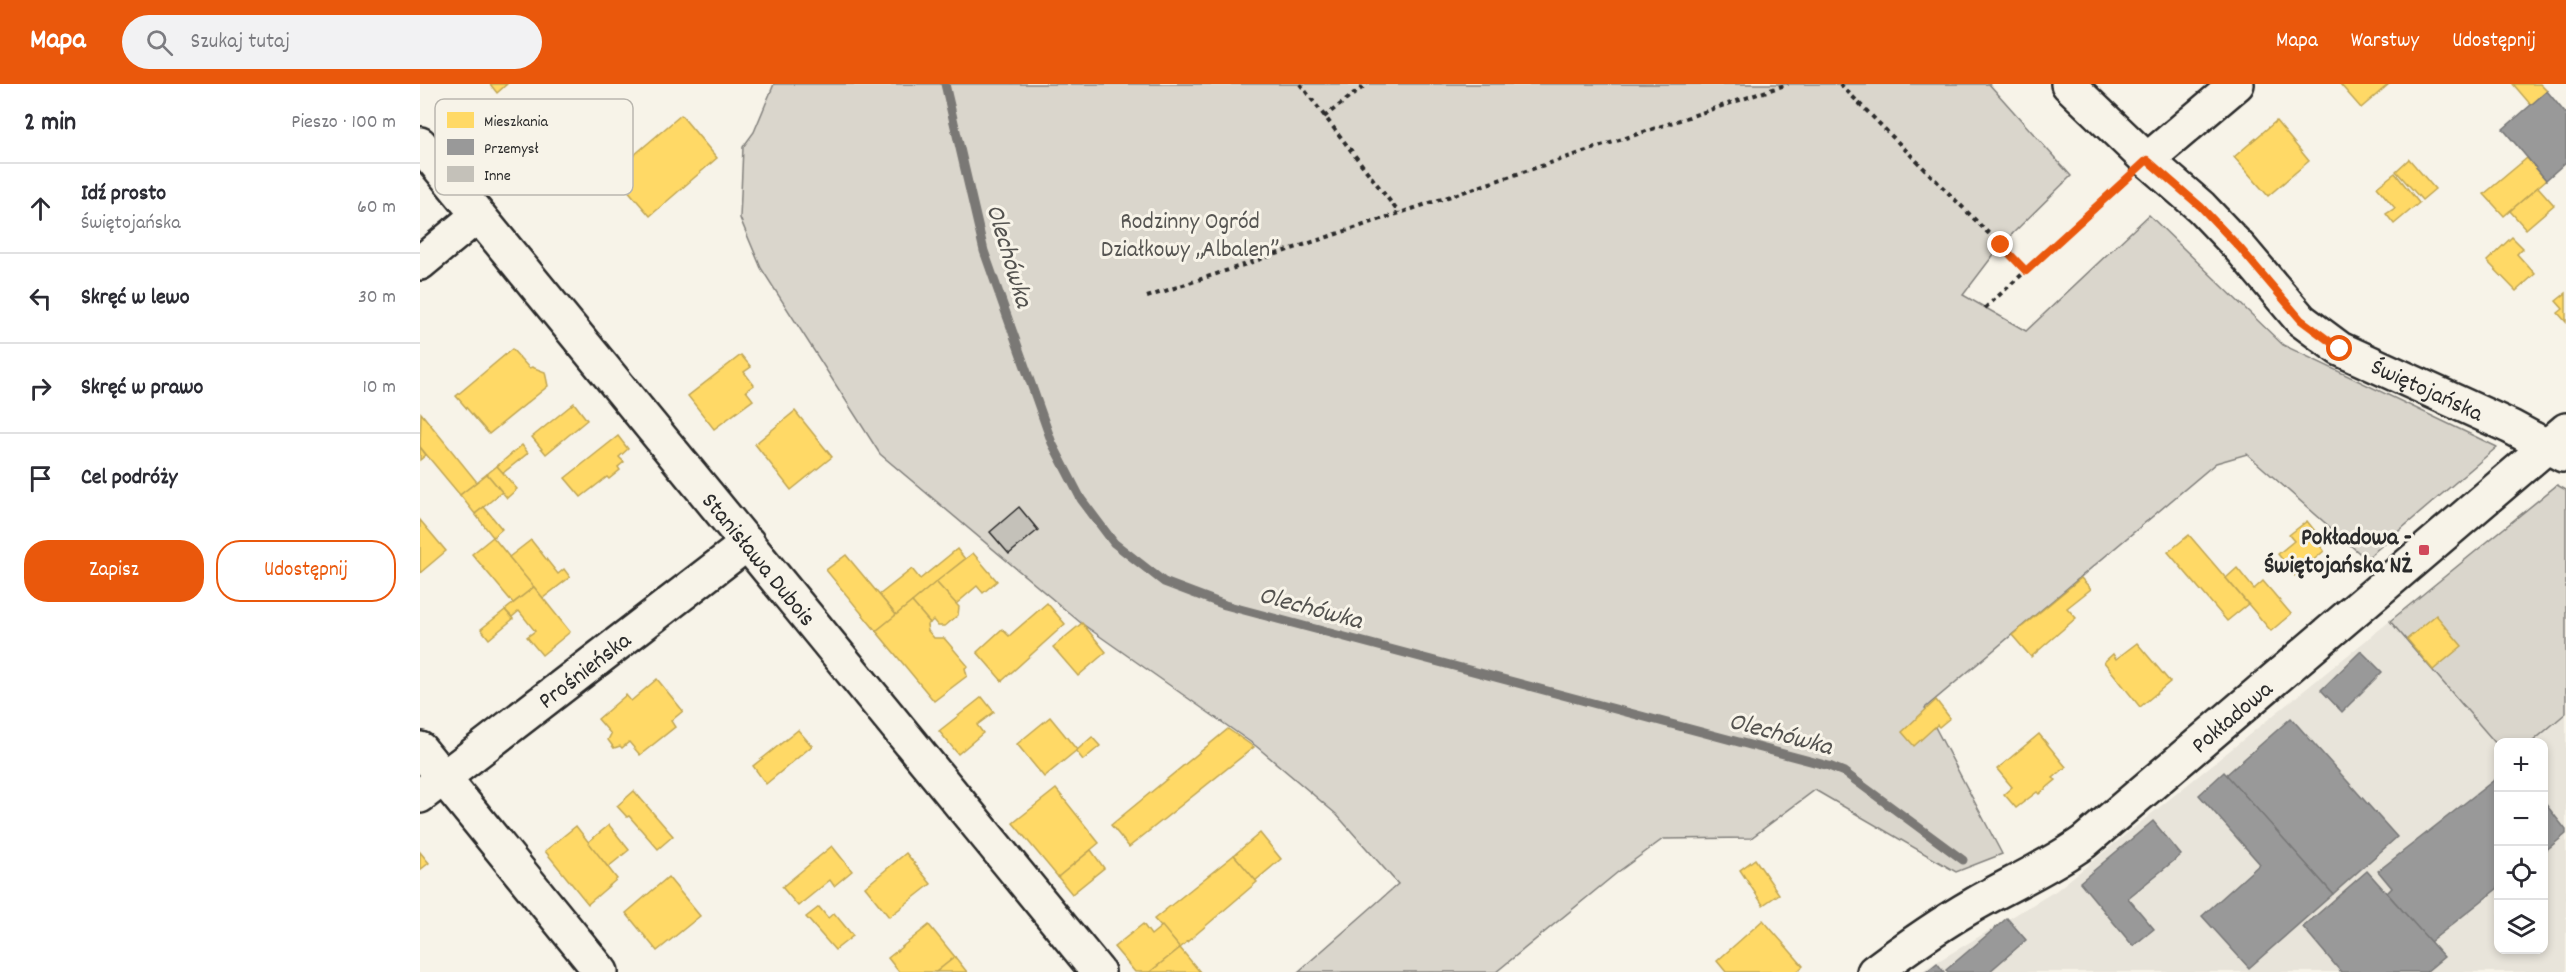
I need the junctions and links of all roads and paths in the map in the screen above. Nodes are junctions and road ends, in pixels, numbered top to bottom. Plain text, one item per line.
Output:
1 (1300, 84) edge
2 (1367, 84) edge
3 (1788, 84) edge
4 (1840, 84) edge
5 (2068, 84) edge
6 (2237, 84) edge
7 (1324, 117) junction
8 (420, 144) edge
9 (2147, 160) junction
10 (435, 162) edge
11 (462, 195) edge
12 (1399, 213) junction
13 (478, 215) junction
14 (420, 263) edge
15 (2026, 271) junction
16 (1147, 297) dead end
17 (1986, 308) dead end
18 (2559, 445) edge
19 (748, 543) junction
20 (420, 749) edge
21 (432, 787) edge
22 (601, 972) edge
23 (1098, 972) edge
24 (1874, 972) edge

1 - 7 path
2 - 7 path
3 - 12 path
4 - 15 path
5 - 9 street, Świętojańska
6 - 9 street
7 - 12 path
8 - 10 street, Stanisława Dubois
9 - 15 path
9 - 18 street, Świętojańska
11 - 13 street, Stanisława Dubois
12 - 16 path
13 - 14 street
13 - 19 street, Stanisława Dubois
15 - 17 path
18 - 24 street, Pokładowa
19 - 21 street, Prośnieńska
19 - 23 street, Stanisława Dubois
20 - 21 street
21 - 22 street

